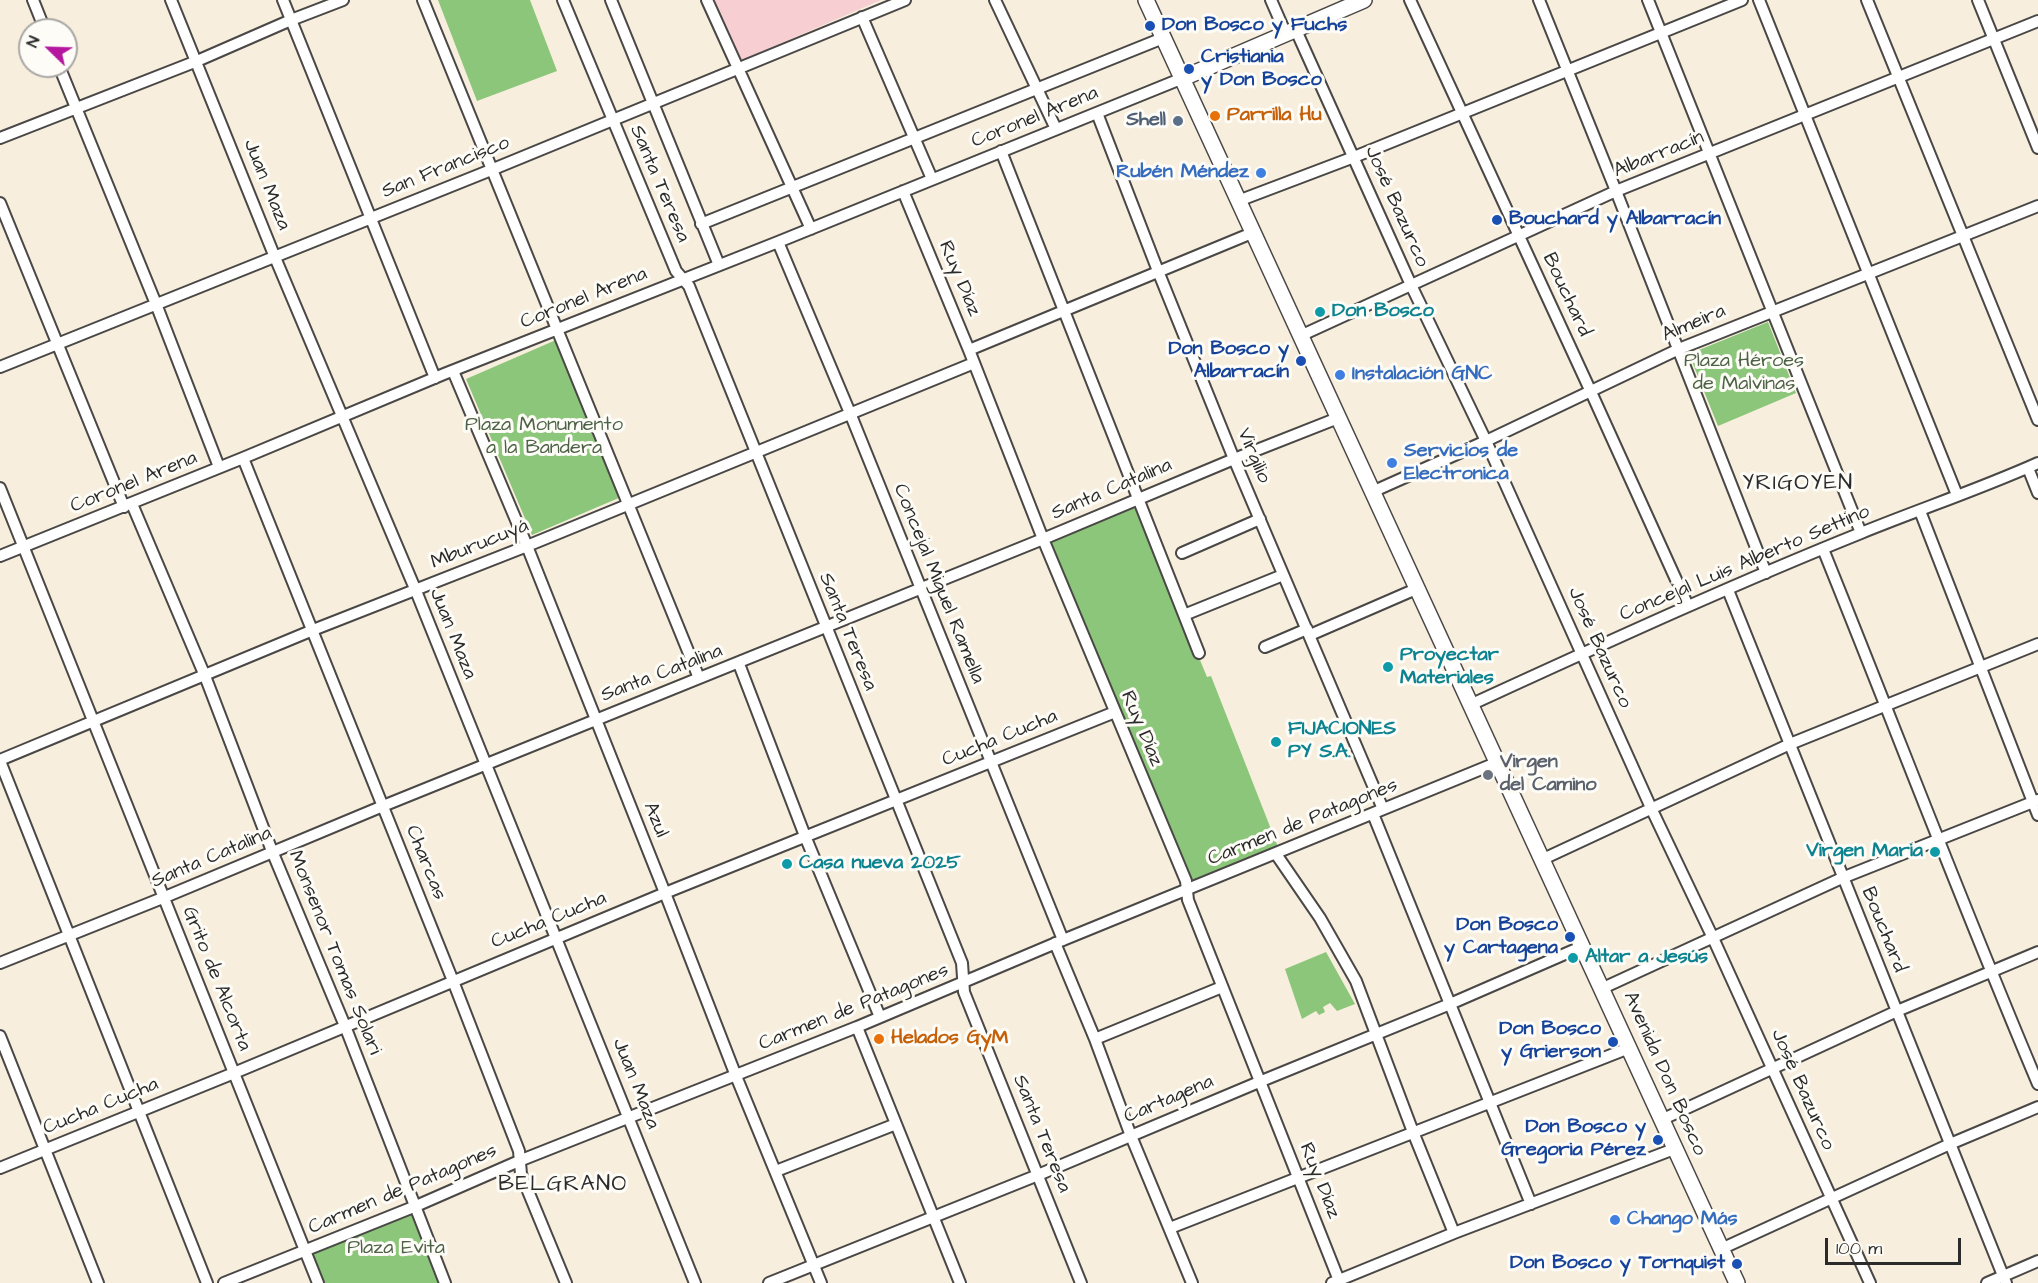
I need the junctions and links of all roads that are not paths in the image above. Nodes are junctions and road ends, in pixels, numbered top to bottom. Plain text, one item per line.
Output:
1 (33, 0) edge
2 (171, 0) edge
3 (283, 0) edge
4 (343, 0) edge
5 (423, 0) edge
6 (563, 0) edge
7 (611, 0) edge
8 (707, 0) edge
9 (905, 0) edge
10 (995, 0) edge
11 (1146, 0) edge
12 (1271, 0) edge
13 (1364, 0) edge
14 (1410, 0) edge
15 (1539, 0) edge
16 (1648, 0) edge
17 (1742, 0) edge
18 (1759, 0) edge
19 (1867, 0) edge
20 (1978, 0) edge
21 (862, 17) junction
22 (40, 18) edge
23 (291, 20) junction
24 (2038, 21) edge
25 (1290, 30) junction
26 (1661, 34) junction
27 (1163, 38) junction
28 (1993, 39) junction
29 (197, 61) junction
30 (738, 68) junction
31 (1567, 71) junction
32 (64, 78) edge
33 (1183, 78) junction
34 (1899, 78) junction
35 (1038, 90) junction
36 (654, 103) junction
37 (76, 108) junction
38 (1097, 113) junction
39 (1461, 113) junction
40 (1804, 116) junction
41 (613, 119) junction
42 (1056, 129) junction
43 (914, 137) junction
44 (0, 138) edge
45 (2038, 148) edge
46 (1001, 151) junction
47 (1710, 154) junction
48 (1354, 157) junction
49 (491, 170) junction
50 (932, 179) junction
51 (791, 186) junction
52 (903, 191) junction
53 (1616, 191) junction
54 (1238, 201) junction
55 (0, 203) edge
56 (2038, 206) edge
57 (371, 218) junction
58 (701, 224) junction
59 (811, 229) junction
60 (1252, 233) junction
61 (1518, 234) junction
62 (1964, 235) junction
63 (778, 243) junction
64 (274, 255) junction
65 (719, 265) junction
66 (1158, 271) junction
67 (1869, 273) junction
68 (684, 279) junction
69 (1411, 285) junction
70 (156, 304) junction
71 (1773, 311) junction
72 (1064, 312) junction
73 (557, 330) junction
74 (1300, 336) junction
75 (57, 344) junction
76 (1679, 349) junction
77 (969, 350) junction
78 (974, 363) junction
79 (0, 367) edge
80 (453, 371) junction
81 (435, 378) junction
82 (1592, 392) junction
83 (850, 413) junction
84 (344, 416) junction
85 (1338, 418) junction
86 (2038, 420) edge
87 (1486, 441) junction
88 (755, 452) junction
89 (243, 458) junction
90 (1234, 459) junction
91 (2033, 466) edge
92 (219, 467) junction
93 (0, 488) edge
94 (1372, 492) junction
95 (2038, 493) edge
96 (1957, 495) junction
97 (1137, 498) junction
98 (128, 505) junction
99 (628, 505) junction
100 (1920, 511) junction
101 (1260, 519) junction
102 (1862, 533) junction
103 (1043, 539) junction
104 (526, 546) junction
105 (24, 547) junction
106 (1822, 549) junction
107 (1182, 553) dead end
108 (0, 556) edge
109 (1766, 573) junction
110 (1283, 575) junction
111 (921, 589) junction
112 (1416, 589) junction
113 (1728, 590) junction
114 (416, 591) junction
115 (1688, 606) junction
116 (1184, 615) junction
117 (825, 627) junction
118 (313, 630) junction
119 (1308, 632) junction
120 (2038, 644) edge
121 (1265, 647) dead end
122 (1199, 653) dead end
123 (1582, 653) junction
124 (739, 664) junction
125 (1981, 668) junction
126 (205, 676) junction
127 (699, 678) junction
128 (1885, 704) junction
129 (1470, 705) junction
130 (1114, 712) junction
131 (595, 720) junction
132 (95, 722) junction
133 (1790, 744) junction
134 (0, 761) edge
135 (992, 762) junction
136 (1496, 763) junction
137 (486, 765) junction
138 (896, 800) junction
139 (2035, 801) edge
140 (383, 806) junction
141 (1652, 810) junction
142 (1378, 811) junction
143 (2038, 815) edge
144 (806, 836) junction
145 (1937, 840) junction
146 (272, 851) junction
147 (1276, 854) junction
148 (1541, 860) junction
149 (1842, 878) junction
150 (1186, 890) junction
151 (666, 893) junction
152 (165, 897) junction
153 (69, 935) junction
154 (556, 938) junction
155 (1713, 938) junction
156 (1059, 941) junction
157 (1581, 947) junction
158 (2038, 952) edge
159 (0, 963) edge
160 (1991, 972) junction
161 (453, 981) junction
162 (963, 983) junction
163 (1222, 987) junction
164 (1603, 988) junction
165 (1450, 1004) junction
166 (1897, 1011) junction
167 (880, 1017) junction
168 (345, 1026) junction
169 (857, 1027) junction
170 (1377, 1034) junction
171 (0, 1036) edge
172 (1095, 1039) junction
173 (1629, 1048) junction
174 (1772, 1068) junction
175 (234, 1073) junction
176 (736, 1076) junction
177 (1259, 1082) junction
178 (2038, 1084) edge
179 (1489, 1103) junction
180 (2038, 1107) edge
181 (140, 1112) junction
182 (629, 1117) junction
183 (1661, 1120) junction
184 (896, 1124) junction
185 (1413, 1132) junction
186 (1131, 1136) junction
187 (1950, 1144) junction
188 (44, 1149) junction
189 (1674, 1149) junction
190 (519, 1161) junction
191 (0, 1168) edge
192 (776, 1171) junction
193 (1038, 1175) junction
194 (1298, 1178) junction
195 (1831, 1198) junction
196 (1531, 1204) junction
197 (416, 1206) junction
198 (933, 1218) junction
199 (1170, 1228) junction
200 (1454, 1233) junction
201 (1721, 1249) junction
202 (305, 1251) junction
203 (2038, 1261) edge
204 (814, 1265) junction
205 (2005, 1279) edge
206 (1337, 1282) edge
207 (98, 1283) edge
208 (207, 1283) edge
209 (224, 1283) edge
210 (318, 1283) edge
211 (445, 1283) edge
212 (566, 1283) edge
213 (695, 1283) edge
214 (769, 1283) edge
215 (821, 1283) edge
216 (960, 1283) edge
217 (1081, 1283) edge
218 (1192, 1283) edge
219 (1737, 1283) edge
220 (1870, 1283) edge
221 (1987, 1283) edge

1 - 22 street
2 - 29 street, Juan Maza
3 - 23 street
4 - 23 street
5 - 49 street
6 - 41 street, Santa Teresa
7 - 36 street
8 - 30 street
9 - 21 street, San Francisco
10 - 35 street
11 - 27 main road, Avenida Don Bosco
12 - 25 street, José Bazurco
13 - 25 main road
14 - 39 street, Bouchard
15 - 31 street
16 - 26 street
17 - 26 street
18 - 40 street
19 - 34 street
20 - 28 street
21 - 30 street, San Francisco
21 - 43 street
23 - 29 street
23 - 57 street
24 - 28 street, Albarracín
25 - 33 main road
25 - 48 street, José Bazurco
26 - 31 street
26 - 47 street
27 - 33 main road, Avenida Don Bosco
27 - 35 street
28 - 34 street, Albarracín
28 - 45 street
29 - 37 street
29 - 64 street, Juan Maza
30 - 36 street, San Francisco
30 - 51 street
31 - 39 street
31 - 53 street
32 - 37 street
33 - 38 street, Coronel Arena
33 - 54 main road, Avenida Don Bosco
34 - 40 street, Albarracín
34 - 62 street
35 - 42 street
35 - 43 street
36 - 41 street, San Francisco
36 - 58 street
37 - 44 street
37 - 70 street
38 - 42 street, Coronel Arena
38 - 66 street, Virgilio
39 - 48 street
39 - 61 street, Bouchard
40 - 47 street, Albarracín
40 - 67 street
41 - 49 street, San Francisco
41 - 68 street, Santa Teresa
42 - 46 street, Coronel Arena
43 - 50 street
43 - 51 street
46 - 50 street, Coronel Arena
46 - 72 street
47 - 53 street, Albarracín
47 - 71 street
48 - 54 street
48 - 69 street, José Bazurco
49 - 57 street, San Francisco
49 - 73 street
50 - 52 street, Coronel Arena
51 - 58 street
51 - 59 street
52 - 59 street, Coronel Arena
52 - 77 street, Ruy Díaz
53 - 61 street, Albarracín
53 - 76 street
54 - 60 main road, Avenida Don Bosco
55 - 75 street, Monsenor Tomas Solari
56 - 62 street, Almeira
57 - 64 street, San Francisco
57 - 81 street
58 - 65 street
59 - 63 street, Coronel Arena
60 - 66 street
60 - 74 main road, Avenida Don Bosco
61 - 69 street, Albarracín
61 - 82 street, Bouchard
62 - 67 street, Almeira
62 - 86 street
63 - 65 street, Coronel Arena
63 - 83 street, Concejal Miguel Ramella
64 - 70 street, San Francisco
64 - 84 street, Juan Maza
65 - 68 street, Coronel Arena
66 - 72 street
66 - 90 street, Virgilio
67 - 71 street, Almeira
67 - 96 street
68 - 73 street, Coronel Arena
68 - 88 street, Santa Teresa
69 - 74 street, Albarracín
69 - 87 street, José Bazurco
70 - 75 street, San Francisco
70 - 92 street
71 - 76 street, Almeira
71 - 102 street
72 - 77 street
72 - 97 street
73 - 80 street, Coronel Arena
73 - 99 street
74 - 85 main road, Avenida Don Bosco
75 - 79 street, San Francisco
75 - 98 street, Monsenor Tomas Solari
76 - 82 street, Almeira
76 - 109 street
77 - 78 street, Ruy Díaz
78 - 83 street, Mburucuyá
78 - 103 street, Ruy Díaz
80 - 81 street, Coronel Arena
80 - 104 street, Azul
81 - 84 street, Coronel Arena
82 - 87 street, Almeira
82 - 115 street, Bouchard
83 - 88 street, Mburucuyá
83 - 111 street, Concejal Miguel Ramella
84 - 89 street, Coronel Arena
84 - 114 street, Juan Maza
85 - 90 street, Santa Catalina
85 - 94 main road, Avenida Don Bosco
87 - 94 street, Almeira
87 - 123 street, José Bazurco
88 - 99 street, Mburucuyá
88 - 117 street, Santa Teresa
89 - 92 street, Coronel Arena
89 - 118 street, Charcas
90 - 97 street, Santa Catalina
90 - 101 street, Virgilio
91 - 95 street
91 - 96 street, Concejal Luis Alberto Settino
92 - 98 street, Coronel Arena
93 - 105 street, Grito de Alcorta
94 - 112 main road, Avenida Don Bosco
96 - 100 street, Concejal Luis Alberto Settino
97 - 103 street, Santa Catalina
97 - 116 street
98 - 105 street, Coronel Arena
98 - 126 street, Monsenor Tomas Solari
99 - 104 street, Mburucuyá
99 - 127 street
100 - 102 street, Concejal Luis Alberto Settino
100 - 125 street
101 - 107 street
101 - 110 street, Virgilio
102 - 106 street, Concejal Luis Alberto Settino
103 - 111 street, Santa Catalina
103 - 130 street, Ruy Díaz
104 - 114 street, Mburucuyá
104 - 131 street, Azul
105 - 108 street, Coronel Arena
105 - 132 street, Grito de Alcorta
106 - 109 street, Concejal Luis Alberto Settino
106 - 128 street
109 - 113 street, Concejal Luis Alberto Settino
110 - 116 street
110 - 119 street, Virgilio
111 - 117 street, Santa Catalina
111 - 135 street, Concejal Miguel Ramella
112 - 119 street
112 - 129 main road, Avenida Don Bosco
113 - 115 street, Concejal Luis Alberto Settino
113 - 133 street, Bouchard
114 - 118 street, Mburucuyá
114 - 137 street, Juan Maza
115 - 123 street, Concejal Luis Alberto Settino
116 - 122 street
117 - 124 street, Santa Catalina
117 - 138 street, Santa Teresa
118 - 126 street, Mburucuyá
118 - 140 street, Charcas
119 - 121 street
119 - 142 street, Virgilio
120 - 125 street
123 - 129 street, Concejal Luis Alberto Settino
123 - 141 street, José Bazurco
124 - 127 street, Santa Catalina
124 - 144 street
125 - 128 street
125 - 139 street
126 - 132 street, Mburucuyá
126 - 146 street, Monsenor Tomas Solari
127 - 131 street, Santa Catalina
128 - 133 street
128 - 145 street
129 - 136 main road, Avenida Don Bosco
130 - 135 street, Cucha Cucha
130 - 150 street, Ruy Díaz
131 - 137 street, Santa Catalina
131 - 151 street, Azul
132 - 134 street, Mburucuyá
132 - 152 street, Grito de Alcorta
133 - 141 street
133 - 149 street, Bouchard
134 - 153 street
135 - 138 street, Cucha Cucha
135 - 156 street, Concejal Miguel Ramella
136 - 142 street, Carmen de Patagones
136 - 148 main road, Avenida Don Bosco
137 - 140 street, Santa Catalina
137 - 154 street, Juan Maza
138 - 144 street, Cucha Cucha
138 - 162 street, Santa Teresa
139 - 143 street
139 - 145 street
140 - 146 street, Santa Catalina
140 - 161 street, Charcas
141 - 148 street
141 - 155 street, José Bazurco
142 - 147 street, Carmen de Patagones
142 - 165 street, Virgilio
144 - 151 street, Cucha Cucha
144 - 167 street
145 - 149 street
145 - 160 street
146 - 152 street, Santa Catalina
146 - 168 street, Monsenor Tomas Solari
147 - 150 street, Carmen de Patagones
147 - 170 street
148 - 157 main road, Avenida Don Bosco
149 - 155 street
149 - 166 street, Bouchard
150 - 156 street, Carmen de Patagones
150 - 163 street, Ruy Díaz
151 - 154 street, Cucha Cucha
151 - 176 street, Azul
152 - 153 street, Santa Catalina
152 - 175 street, Grito de Alcorta
153 - 159 street, Santa Catalina
153 - 181 street
154 - 161 street, Cucha Cucha
154 - 182 street, Juan Maza
155 - 164 street
155 - 174 street, José Bazurco
156 - 162 street, Carmen de Patagones
156 - 172 street, Concejal Miguel Ramella
157 - 164 main road, Avenida Don Bosco
157 - 165 street, Cartagena
158 - 160 street
160 - 166 street
160 - 178 street
161 - 168 street, Cucha Cucha
161 - 190 street, Charcas
162 - 167 street, Carmen de Patagones
162 - 193 street, Santa Teresa
163 - 172 street
163 - 177 street, Ruy Díaz
164 - 173 main road, Avenida Don Bosco
165 - 170 street, Cartagena
165 - 179 street, Virgilio
166 - 174 street
166 - 187 street, Bouchard
167 - 169 street, Carmen de Patagones
168 - 175 street, Cucha Cucha
168 - 197 street, Monsenor Tomas Solari
169 - 176 street, Carmen de Patagones
169 - 184 street
170 - 177 street, Cartagena
170 - 185 street
171 - 188 street
172 - 186 street, Concejal Miguel Ramella
173 - 179 street
173 - 183 main road, Avenida Don Bosco
174 - 183 street
174 - 195 street, José Bazurco
175 - 181 street, Cucha Cucha
175 - 202 street, Grito de Alcorta
176 - 182 street, Carmen de Patagones
176 - 192 street, Azul
177 - 186 street, Cartagena
177 - 194 street, Ruy Díaz
179 - 185 street
179 - 196 street, Virgilio
180 - 187 street
181 - 188 street, Cucha Cucha
181 - 208 street
182 - 190 street, Carmen de Patagones
182 - 213 street, Juan Maza
183 - 189 main road, Avenida Don Bosco
184 - 192 street
184 - 198 street
185 - 194 street
185 - 200 street
186 - 193 street, Cartagena
186 - 199 street, Concejal Miguel Ramella
187 - 195 street
187 - 205 street, Bouchard
188 - 191 street, Cucha Cucha
188 - 207 street
189 - 196 street
189 - 201 main road, Avenida Don Bosco
190 - 197 street, Carmen de Patagones
190 - 212 street, Charcas
192 - 204 street, Azul
193 - 198 street, Cartagena
193 - 217 street, Santa Teresa
194 - 199 street
194 - 206 street, Ruy Díaz
195 - 201 street
195 - 220 street, José Bazurco
196 - 200 street
197 - 202 street, Carmen de Patagones
197 - 211 street, Monsenor Tomas Solari
198 - 204 street, Cartagena
198 - 216 street
199 - 218 street, Concejal Miguel Ramella
200 - 206 street
201 - 219 main road, Avenida Don Bosco
202 - 209 street, Carmen de Patagones
202 - 210 street, Grito de Alcorta
203 - 205 street
204 - 214 street, Cartagena
204 - 215 street, Azul
205 - 221 street

